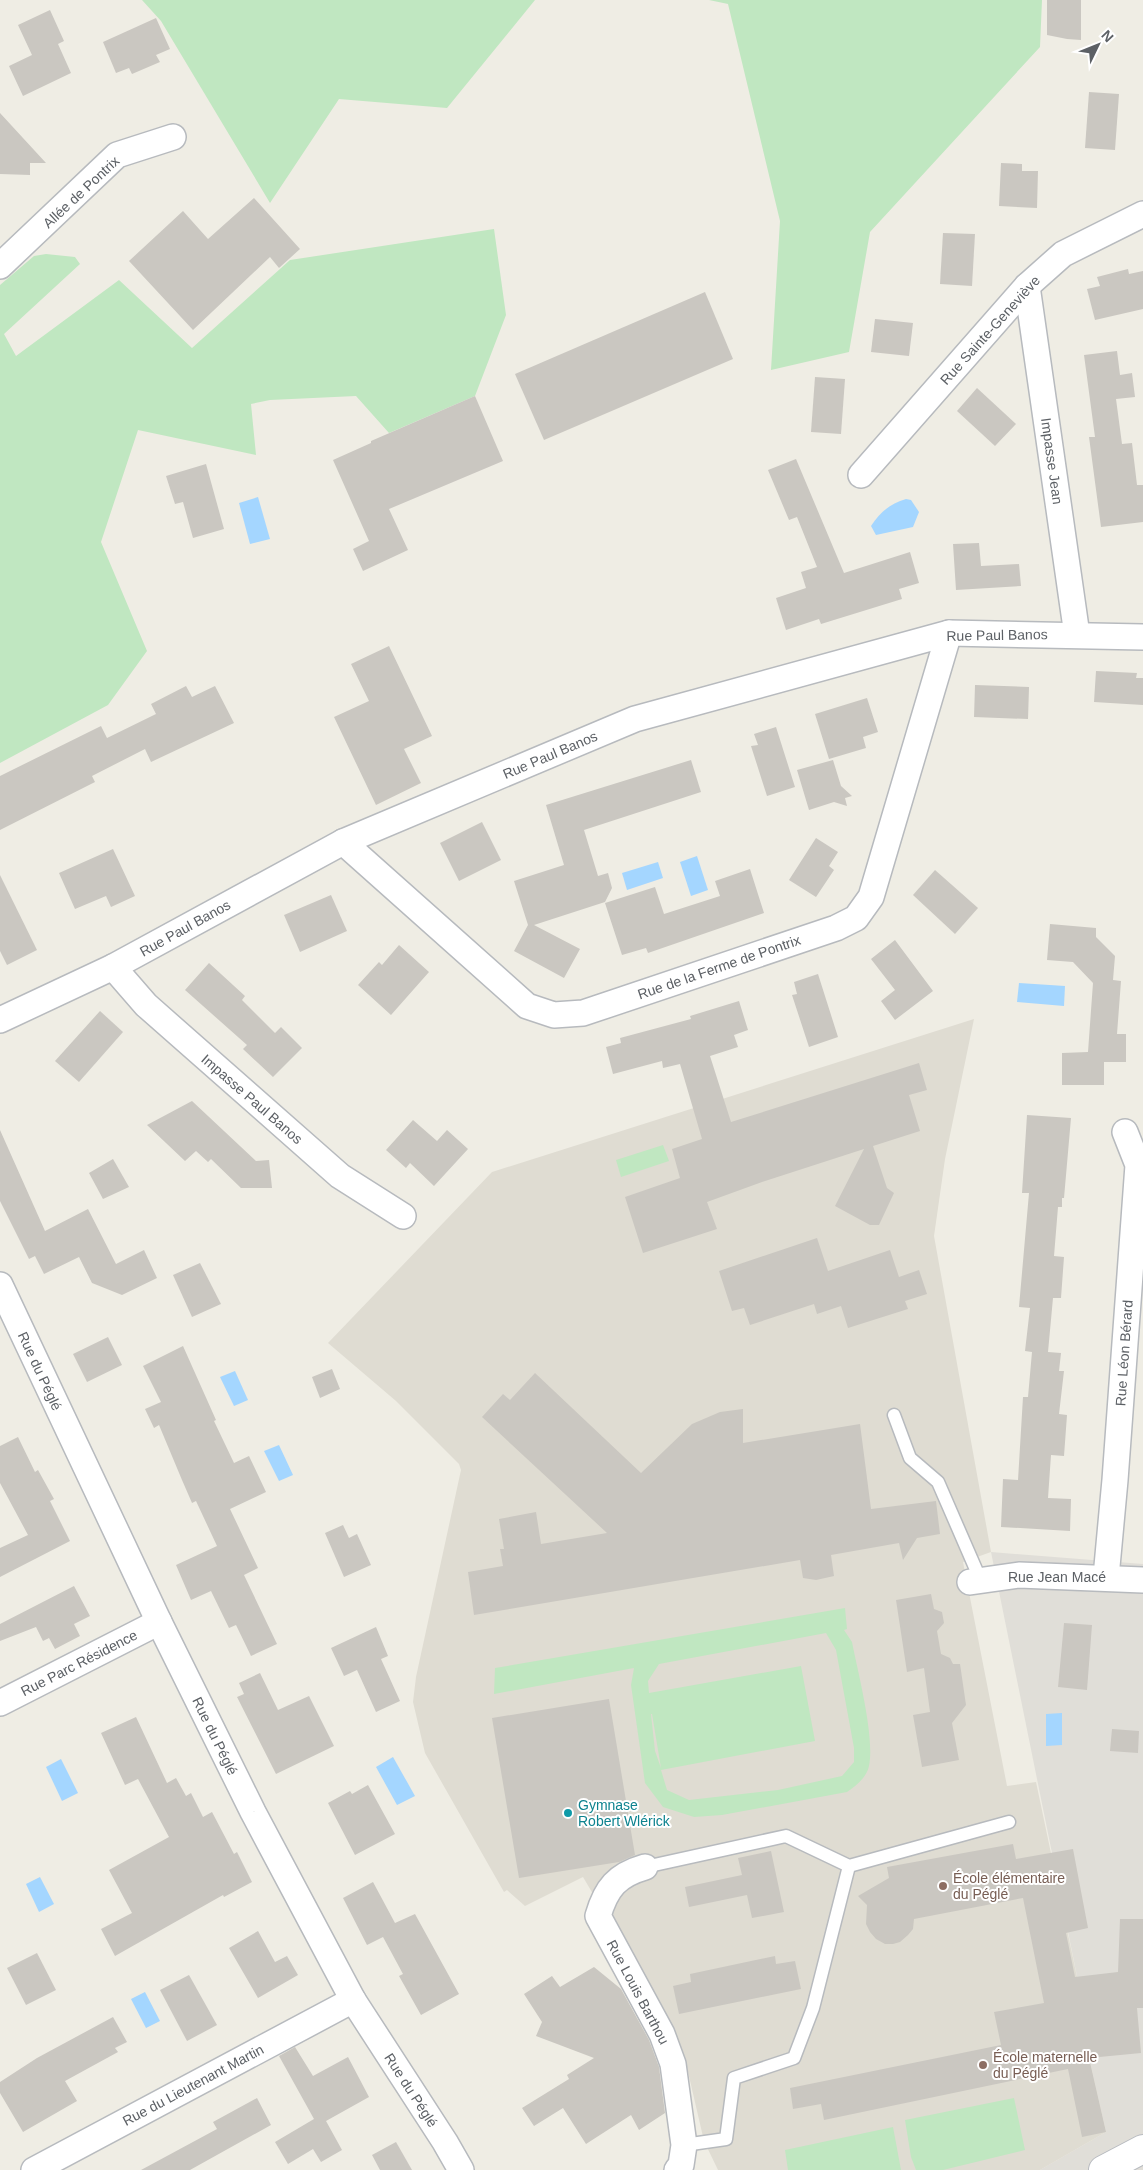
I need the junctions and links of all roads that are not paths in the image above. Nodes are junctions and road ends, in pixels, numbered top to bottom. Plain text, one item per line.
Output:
1 (173, 137) dead end
2 (1143, 214) edge
3 (0, 266) edge
4 (1027, 286) junction
5 (861, 476) dead end
6 (949, 633) junction
7 (1077, 635) junction
8 (1143, 637) edge
9 (343, 842) junction
10 (113, 967) junction
11 (0, 1020) edge
12 (1125, 1132) dead end
13 (403, 1216) dead end
14 (0, 1285) edge
15 (894, 1415) dead end
16 (1106, 1577) junction
17 (1143, 1580) edge
18 (975, 1582) joint
19 (159, 1622) junction
20 (0, 1703) edge
21 (1009, 1822) dead end
22 (645, 1866) joint
23 (849, 1866) junction
24 (353, 2000) junction
25 (684, 2146) junction
26 (1143, 2148) edge
27 (34, 2170) edge
28 (461, 2170) edge
29 (677, 2170) edge
30 (1103, 2170) edge

1 - 3 street, Allée de Pontrix
2 - 4 street, Rue Sainte-Geneviève
4 - 5 street, Rue Sainte-Geneviève
4 - 7 street, Impasse Jean
6 - 7 street, Rue Paul Banos
6 - 9 street, Rue Paul Banos
6 - 9 street, Rue de la Ferme de Pontrix
7 - 8 street, Rue Paul Banos
9 - 10 street, Rue Paul Banos
10 - 11 street, Rue Paul Banos
10 - 13 street, Impasse Paul Banos
12 - 16 street, Rue Léon Bérard
14 - 19 street, Rue du Péglé
15 - 18 lane
16 - 17 street, Rue Jean Macé
16 - 18 street, Rue Jean Macé
19 - 20 street, Rue Parc Résidence
19 - 24 street, Rue du Péglé
21 - 23 lane
22 - 23 lane
22 - 25 street, Rue Louis Barthou
23 - 25 lane
24 - 27 street, Rue du Lieutenant Martin
24 - 28 street, Rue du Péglé
25 - 29 street, Rue Louis Barthou
26 - 30 main road

